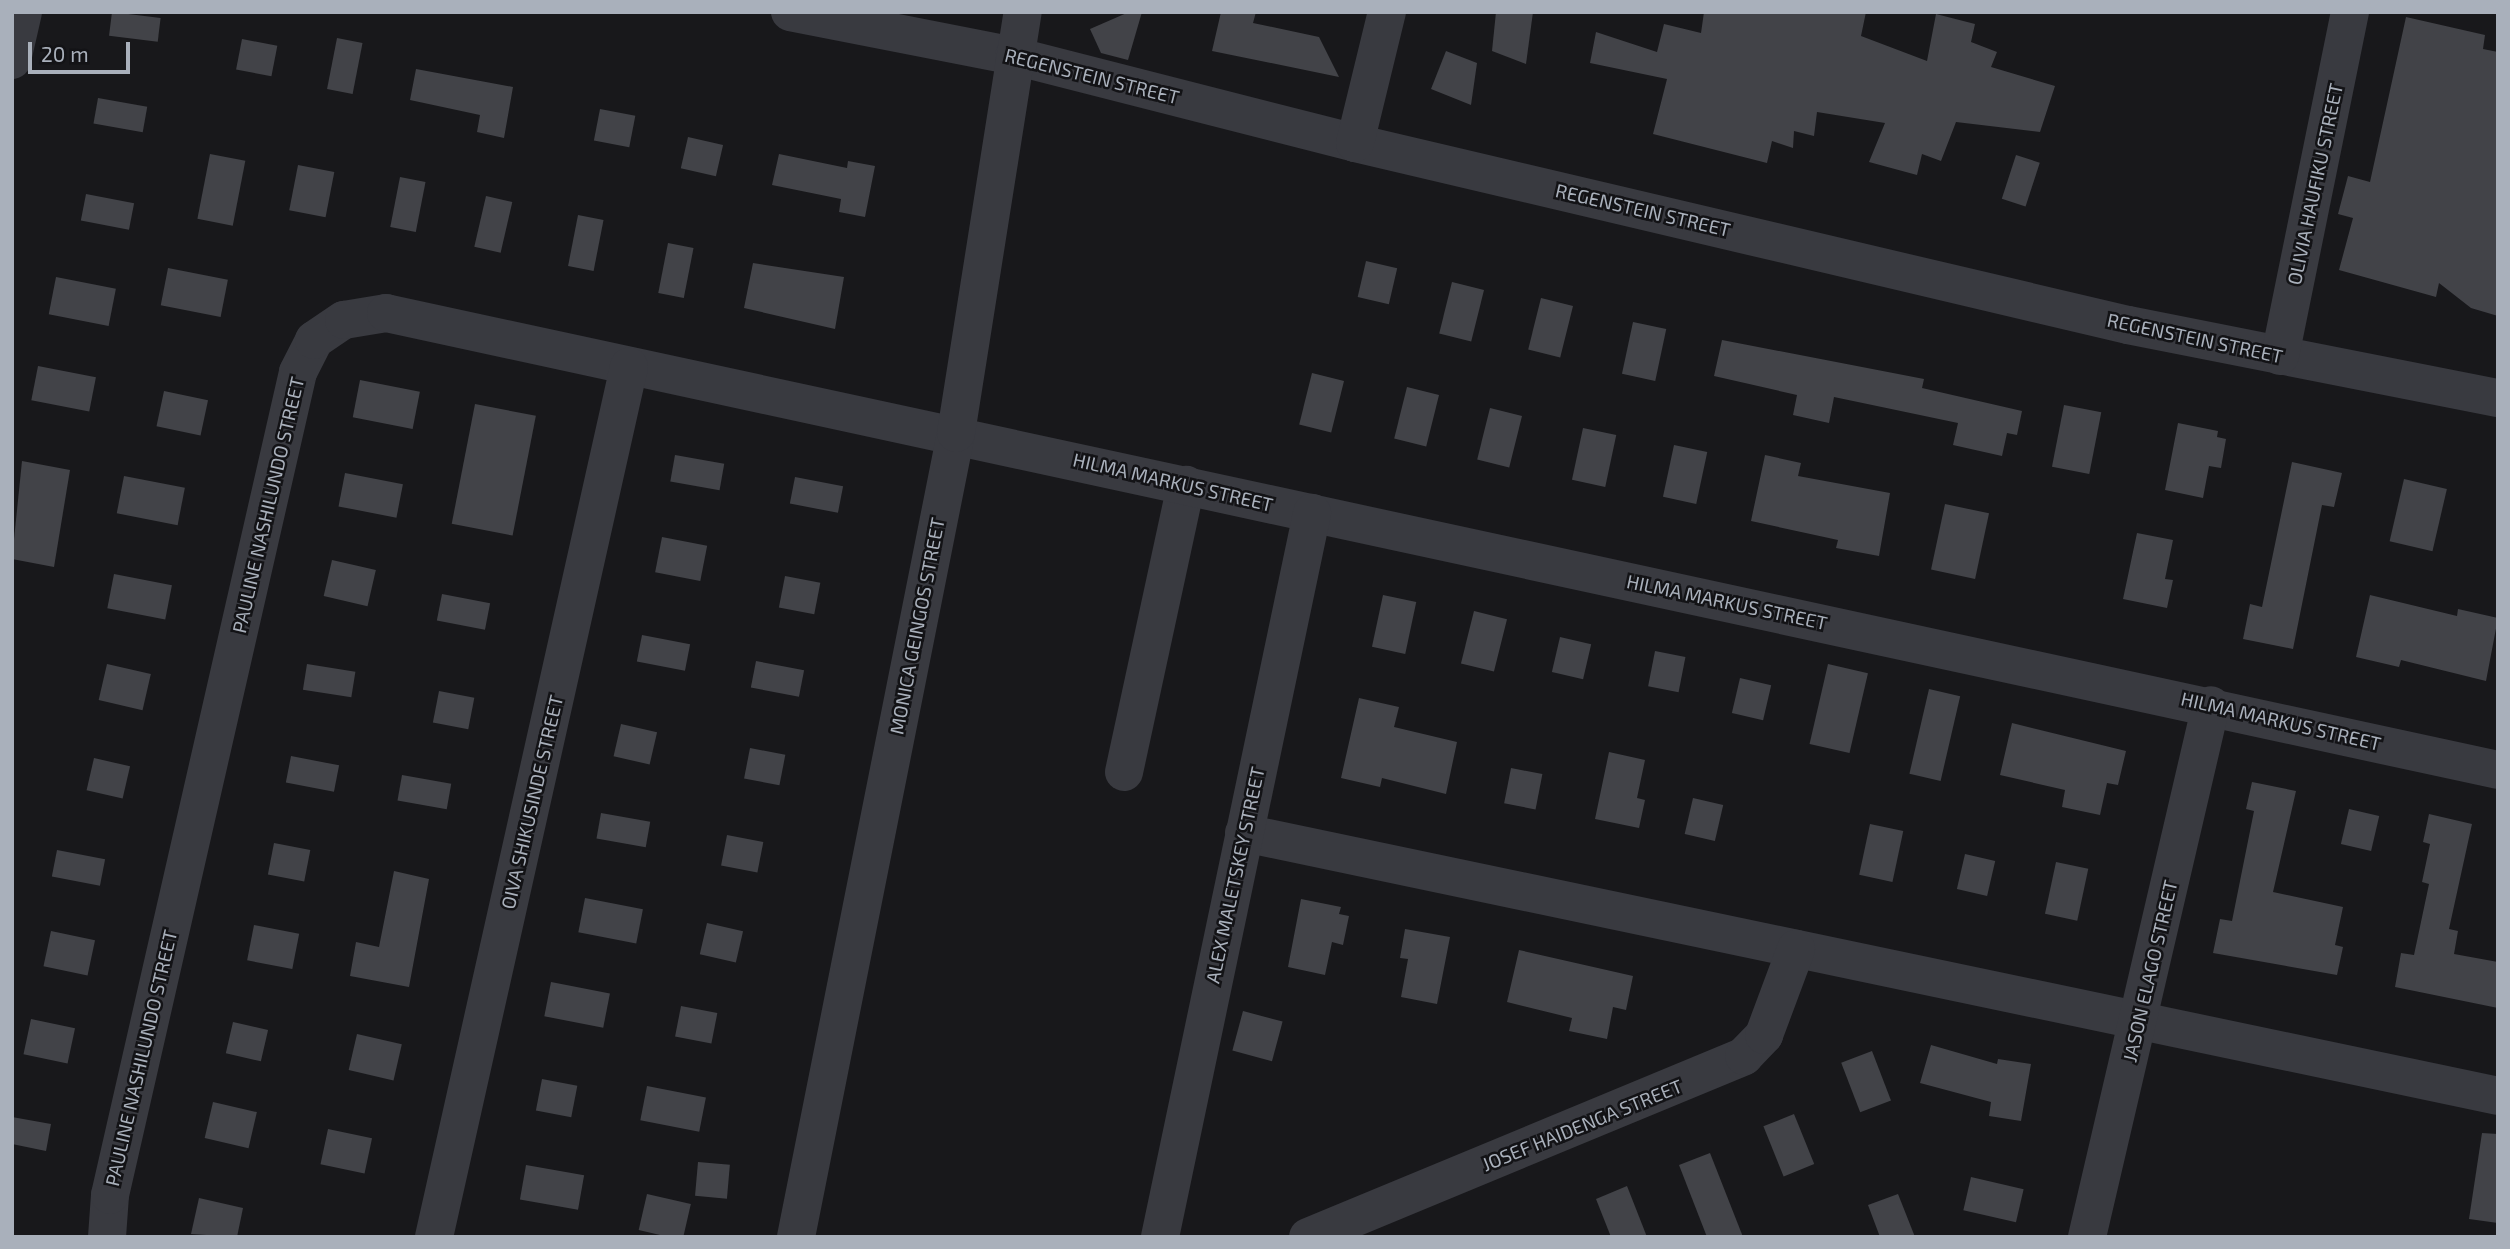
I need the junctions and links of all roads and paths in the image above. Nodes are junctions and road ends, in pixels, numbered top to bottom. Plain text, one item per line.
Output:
1 (23, 12) edge
2 (790, 12) edge
3 (1023, 12) edge
4 (1387, 12) edge
5 (2350, 12) edge
6 (1014, 56) junction
7 (12, 60) edge
8 (1355, 143) junction
9 (2280, 356) junction
10 (629, 367) junction
11 (2498, 398) edge
12 (956, 433) junction
13 (1186, 485) junction
14 (1312, 513) junction
15 (2211, 705) junction
16 (2498, 771) edge
17 (1124, 772) dead end
18 (1244, 833) junction
19 (1796, 949) junction
20 (2139, 1020) junction
21 (2498, 1096) edge
22 (1169, 1235) edge
23 (107, 1237) edge
24 (434, 1237) edge
25 (796, 1237) edge
26 (1308, 1237) edge
27 (2087, 1237) edge

1 - 7 street
2 - 6 street, REGENSTEIN STREET
3 - 6 street, MONICA GEINGOS STREET
4 - 8 street
5 - 9 street, OLIVIA HAUFIKU STREET
6 - 8 street, REGENSTEIN STREET
6 - 12 street, MONICA GEINGOS STREET
8 - 9 street, REGENSTEIN STREET
9 - 11 street, REGENSTEIN STREET
10 - 12 street, PAULINE NASHILUNDO STREET
10 - 23 street, PAULINE NASHILUNDO STREET
10 - 24 street, OIVA SHIKUSINDE STREET
12 - 13 street, HILMA MARKUS STREET
12 - 25 street, MONICA GEINGOS STREET
13 - 14 street, HILMA MARKUS STREET
13 - 17 street
14 - 15 street, HILMA MARKUS STREET
14 - 18 street, ALEX MALETSKEY STREET
15 - 16 street, HILMA MARKUS STREET
15 - 20 street, JASON ELAGO STREET
18 - 19 street
18 - 22 street, ALEX MALETSKEY STREET
19 - 20 street
19 - 26 street, JOSEF HAIDENGA STREET
20 - 21 street
20 - 27 street, JASON ELAGO STREET

